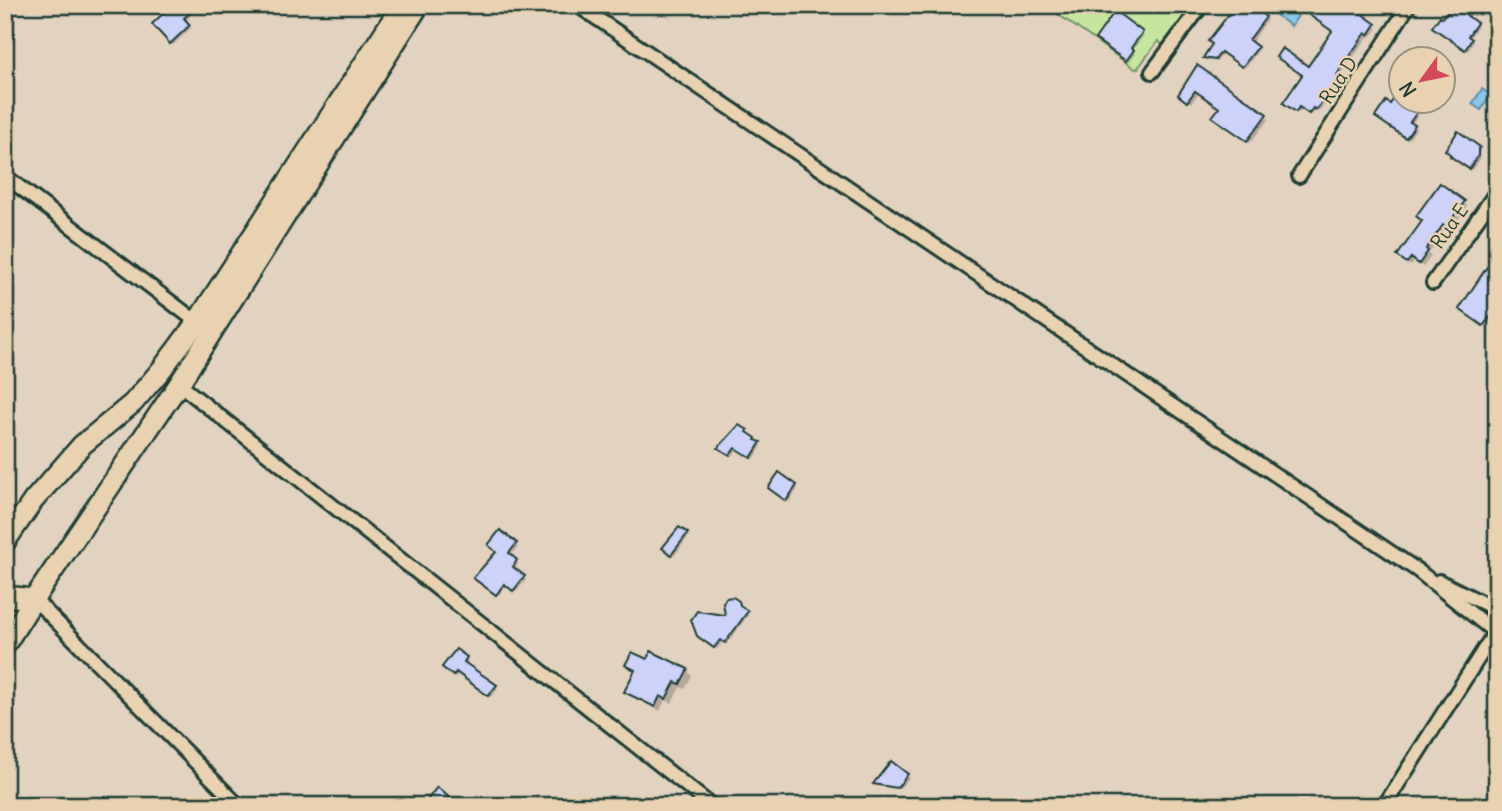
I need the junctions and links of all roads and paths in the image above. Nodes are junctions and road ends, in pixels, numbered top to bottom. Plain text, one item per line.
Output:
1 (402, 5) edge
2 (419, 5) edge
3 (577, 5) edge
4 (1202, 5) edge
5 (1409, 5) edge
6 (1152, 72) dead end
7 (5, 176) edge
8 (1299, 176) dead end
9 (1497, 191) edge
10 (1433, 283) dead end
11 (197, 322) junction
12 (179, 384) junction
13 (5, 542) edge
14 (1417, 570) junction
15 (5, 596) edge
16 (34, 599) junction
17 (1497, 612) edge
18 (1496, 633) edge
19 (5, 645) edge
20 (239, 806) edge
21 (712, 806) edge
22 (1384, 806) edge

1 - 11 main road
2 - 12 main road
3 - 14 street
4 - 6 street
5 - 8 street, Rua D
7 - 11 street
9 - 10 street, Rua E
11 - 13 main road
12 - 16 main road
12 - 21 street
14 - 17 street
14 - 18 street
15 - 16 main road
16 - 19 main road
16 - 20 street
18 - 22 street

